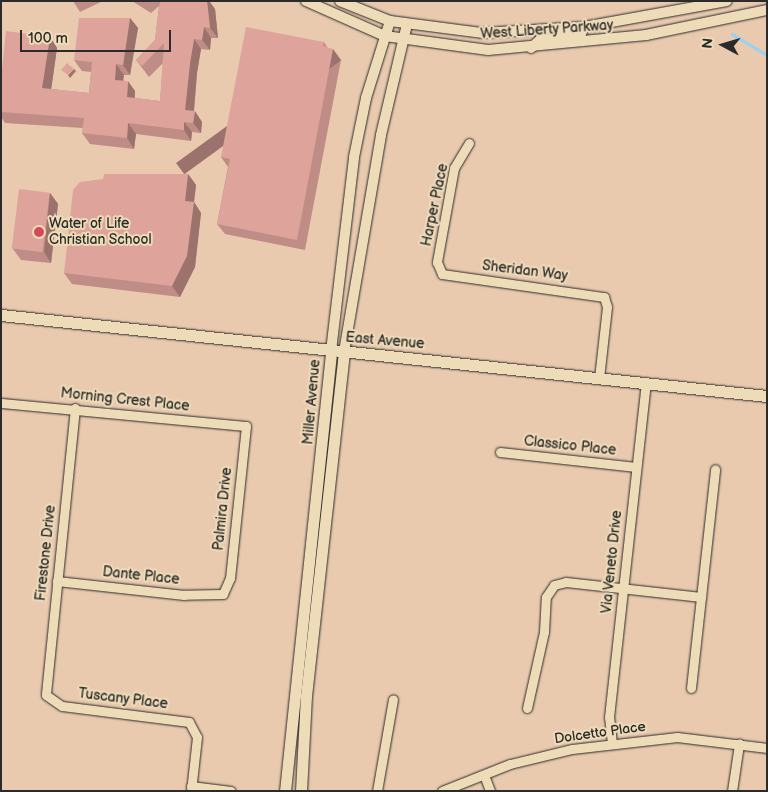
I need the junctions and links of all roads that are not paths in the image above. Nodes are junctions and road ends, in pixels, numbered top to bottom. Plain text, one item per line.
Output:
1 (306, 1) edge
2 (340, 1) edge
3 (727, 1) edge
4 (767, 10) edge
5 (390, 21) junction
6 (407, 24) junction
7 (584, 27) junction
8 (385, 36) junction
9 (403, 40) junction
10 (531, 48) junction
11 (469, 142) dead end
12 (442, 274) joint
13 (1, 315) edge
14 (331, 351) junction
15 (344, 352) junction
16 (599, 378) junction
17 (646, 383) junction
18 (767, 396) edge
19 (1, 403) edge
20 (76, 408) junction
21 (246, 426) joint
22 (500, 452) dead end
23 (636, 467) junction
24 (715, 469) dead end
25 (57, 581) junction
26 (623, 588) junction
27 (223, 594) joint
28 (701, 597) junction
29 (691, 688) dead end
30 (49, 699) joint
31 (393, 699) dead end
32 (527, 708) dead end
33 (612, 744) junction
34 (739, 744) junction
35 (767, 748) edge
36 (484, 775) junction
37 (191, 788) edge
38 (231, 791) edge
39 (286, 791) edge
40 (301, 791) edge
41 (377, 791) edge
42 (442, 791) edge
43 (490, 791) edge
44 (732, 791) edge

1 - 8 street, West Liberty Parkway
2 - 5 street, West Liberty Parkway
3 - 7 street, West Liberty Parkway
4 - 10 street, West Liberty Parkway
5 - 6 street, West Liberty Parkway
5 - 8 street, Miller Avenue
6 - 7 street, West Liberty Parkway
6 - 9 street, Miller Avenue
7 - 10 street
8 - 9 street, West Liberty Parkway
8 - 14 street, Miller Avenue
9 - 10 street, West Liberty Parkway
9 - 15 street, Miller Avenue
11 - 12 street, Harper Place
12 - 16 street, Sheridan Way
13 - 14 main road, East Avenue
14 - 15 main road, East Avenue
14 - 39 main road, Miller Avenue
15 - 16 main road, East Avenue
15 - 40 main road, Miller Avenue
16 - 17 main road, East Avenue
17 - 18 main road, East Avenue
17 - 23 street, Via Veneto Drive
19 - 20 street, Morning Crest Place
20 - 21 street, Morning Crest Place
20 - 25 street, Firestone Drive
21 - 27 street, Palmira Drive
22 - 23 street, Classico Place
23 - 26 street, Via Veneto Drive
24 - 28 street
25 - 27 street, Dante Place
25 - 30 street, Firestone Drive
26 - 28 street
26 - 32 street
26 - 33 street, Via Veneto Drive
28 - 29 street
30 - 37 street, Tuscany Place
31 - 41 street
33 - 34 street, Dolcetto Place
33 - 36 street, Dolcetto Place
34 - 35 street, Dolcetto Place
34 - 44 street
36 - 42 street, Dolcetto Place
36 - 43 street
37 - 38 street

